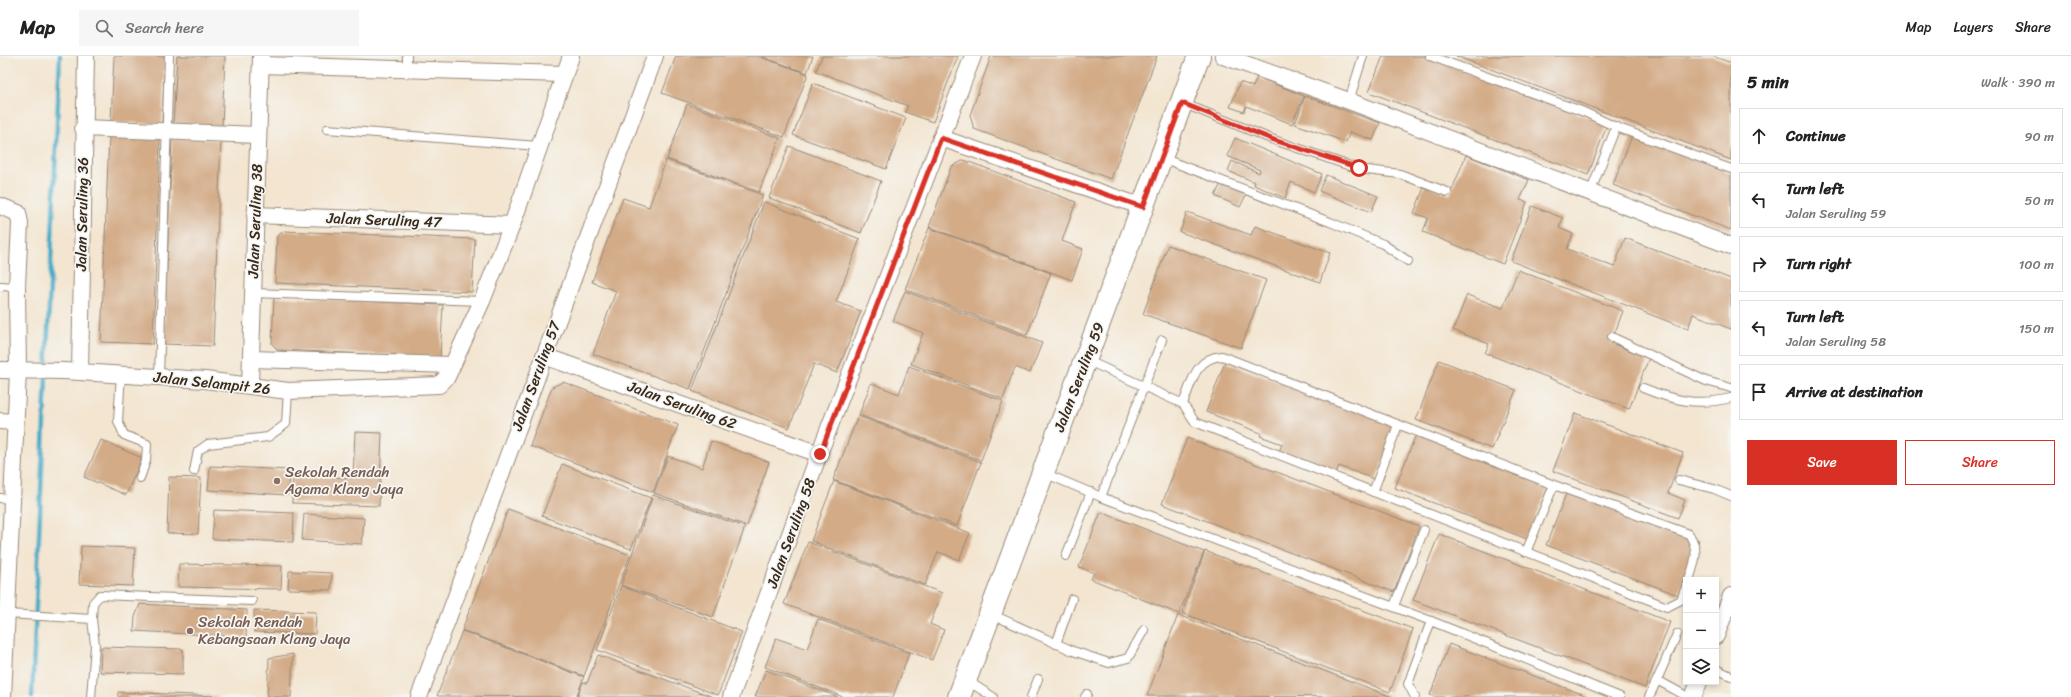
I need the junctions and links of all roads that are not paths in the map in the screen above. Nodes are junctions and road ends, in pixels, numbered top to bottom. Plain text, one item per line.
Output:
1 (86, 56) edge
2 (169, 56) edge
3 (571, 56) edge
4 (655, 56) edge
5 (973, 56) edge
6 (1199, 56) edge
7 (1223, 56) edge
8 (1363, 56) edge
9 (1430, 56) edge
10 (261, 61) edge
11 (1254, 61) edge
12 (407, 63) edge
13 (564, 74) junction
14 (1349, 101) junction
15 (1182, 103) junction
16 (1616, 127) junction
17 (84, 128) junction
18 (327, 129) dead end
19 (166, 132) junction
20 (258, 135) junction
21 (941, 138) junction
22 (538, 146) junction
23 (1161, 158) junction
24 (1731, 169) edge
25 (1447, 192) dead end
26 (1590, 193) junction
27 (0, 206) edge
28 (1143, 207) junction
29 (255, 215) junction
30 (512, 225) junction
31 (1731, 246) edge
32 (1408, 261) dead end
33 (0, 286) edge
34 (17, 287) junction
35 (252, 293) junction
36 (482, 301) junction
37 (1612, 337) dead end
38 (1162, 340) dead end
39 (544, 356) junction
40 (251, 359) junction
41 (1085, 360) junction
42 (452, 365) junction
43 (0, 370) edge
44 (18, 371) junction
45 (80, 372) junction
46 (121, 374) junction
47 (159, 377) junction
48 (250, 386) junction
49 (1144, 386) junction
50 (1643, 388) dead end
51 (1731, 388) edge
52 (288, 390) junction
53 (1731, 398) edge
54 (1183, 404) junction
55 (8, 422) edge
56 (1398, 425) junction
57 (820, 454) junction
58 (194, 471) dead end
59 (1043, 473) junction
60 (140, 478) dead end
61 (1679, 480) dead end
62 (1554, 485) junction
63 (1091, 492) junction
64 (1373, 492) junction
65 (1731, 496) edge
66 (1102, 497) junction
67 (6, 499) edge
68 (1424, 530) dead end
69 (1526, 552) junction
70 (1066, 556) dead end
71 (4, 570) edge
72 (1689, 577) edge
73 (1683, 595) edge
74 (1731, 596) edge
75 (1072, 599) dead end
76 (252, 601) dead end
77 (1394, 606) junction
78 (6, 614) junction
79 (990, 614) junction
80 (92, 619) junction
81 (1431, 621) junction
82 (1719, 628) edge
83 (1144, 630) dead end
84 (1677, 634) dead end
85 (3, 643) edge
86 (1056, 644) junction
87 (1719, 670) edge
88 (1731, 676) edge
89 (1038, 679) dead end
90 (1657, 680) junction
91 (1698, 685) edge
92 (962, 688) edge
93 (3, 697) edge
94 (91, 697) edge
95 (419, 697) edge
96 (731, 697) edge
97 (993, 697) edge
98 (1031, 697) edge
99 (1415, 697) edge
100 (1620, 697) edge
101 (1649, 697) edge
102 (1688, 697) edge
103 (1693, 697) edge

1 - 17 street, Jalan Seruling 36
2 - 19 lane
3 - 13 street
4 - 39 street, Jalan Seruling 57
5 - 21 street, Jalan Seruling 58
6 - 15 main road, Jalan Seruling 59
7 - 11 street
8 - 14 lane
9 - 16 lane
10 - 12 street
10 - 20 street, Jalan Seruling 38
11 - 14 street
12 - 13 street
13 - 22 street
14 - 26 street
15 - 23 main road, Jalan Seruling 59
15 - 25 lane
16 - 24 lane
16 - 26 lane
17 - 19 street
17 - 45 street, Jalan Seruling 36
18 - 22 lane
19 - 20 street
19 - 47 lane
20 - 29 street, Jalan Seruling 38
21 - 28 street
21 - 57 street, Jalan Seruling 58
22 - 30 street
23 - 28 main road, Jalan Seruling 59
23 - 32 lane
26 - 31 street
27 - 34 street
28 - 41 main road, Jalan Seruling 59
29 - 30 street, Jalan Seruling 47
29 - 35 street, Jalan Seruling 38
30 - 36 street
33 - 34 lane
34 - 44 street
35 - 36 lane
35 - 40 street, Jalan Seruling 38
36 - 42 street
37 - 51 lane
38 - 49 lane
39 - 57 street, Jalan Seruling 62
39 - 95 street, Jalan Seruling 57
40 - 42 street, Jalan Selampit 26
40 - 48 street, Jalan Seruling 38
41 - 49 lane
41 - 59 main road, Jalan Seruling 59
42 - 52 street, Jalan Selampit 26
43 - 44 street, Jalan Selampit 26
44 - 45 street, Jalan Selampit 26
44 - 55 street
45 - 46 street, Jalan Selampit 26
46 - 47 street, Jalan Selampit 26
46 - 60 lane
47 - 48 street, Jalan Selampit 26
48 - 52 street, Jalan Selampit 26
49 - 54 lane
49 - 66 lane
50 - 53 lane
52 - 58 lane
54 - 56 lane
54 - 64 lane
55 - 67 street
56 - 62 lane
56 - 64 lane
57 - 96 street, Jalan Seruling 58
59 - 63 lane
59 - 79 main road, Jalan Seruling 59
61 - 65 lane
62 - 69 lane
62 - 72 lane
63 - 66 lane
63 - 70 lane
64 - 69 lane
66 - 77 lane
67 - 71 street
68 - 77 lane
69 - 73 lane
71 - 78 street
74 - 82 street
75 - 86 lane
76 - 80 lane
77 - 81 lane
78 - 80 lane
78 - 85 street
79 - 86 lane
79 - 92 main road, Jalan Seruling 59
80 - 94 lane
81 - 99 lane
81 - 100 lane
83 - 86 lane
84 - 90 lane
85 - 93 street
87 - 88 lane
89 - 98 lane
90 - 101 lane
90 - 102 lane
91 - 103 street
92 - 97 lane

